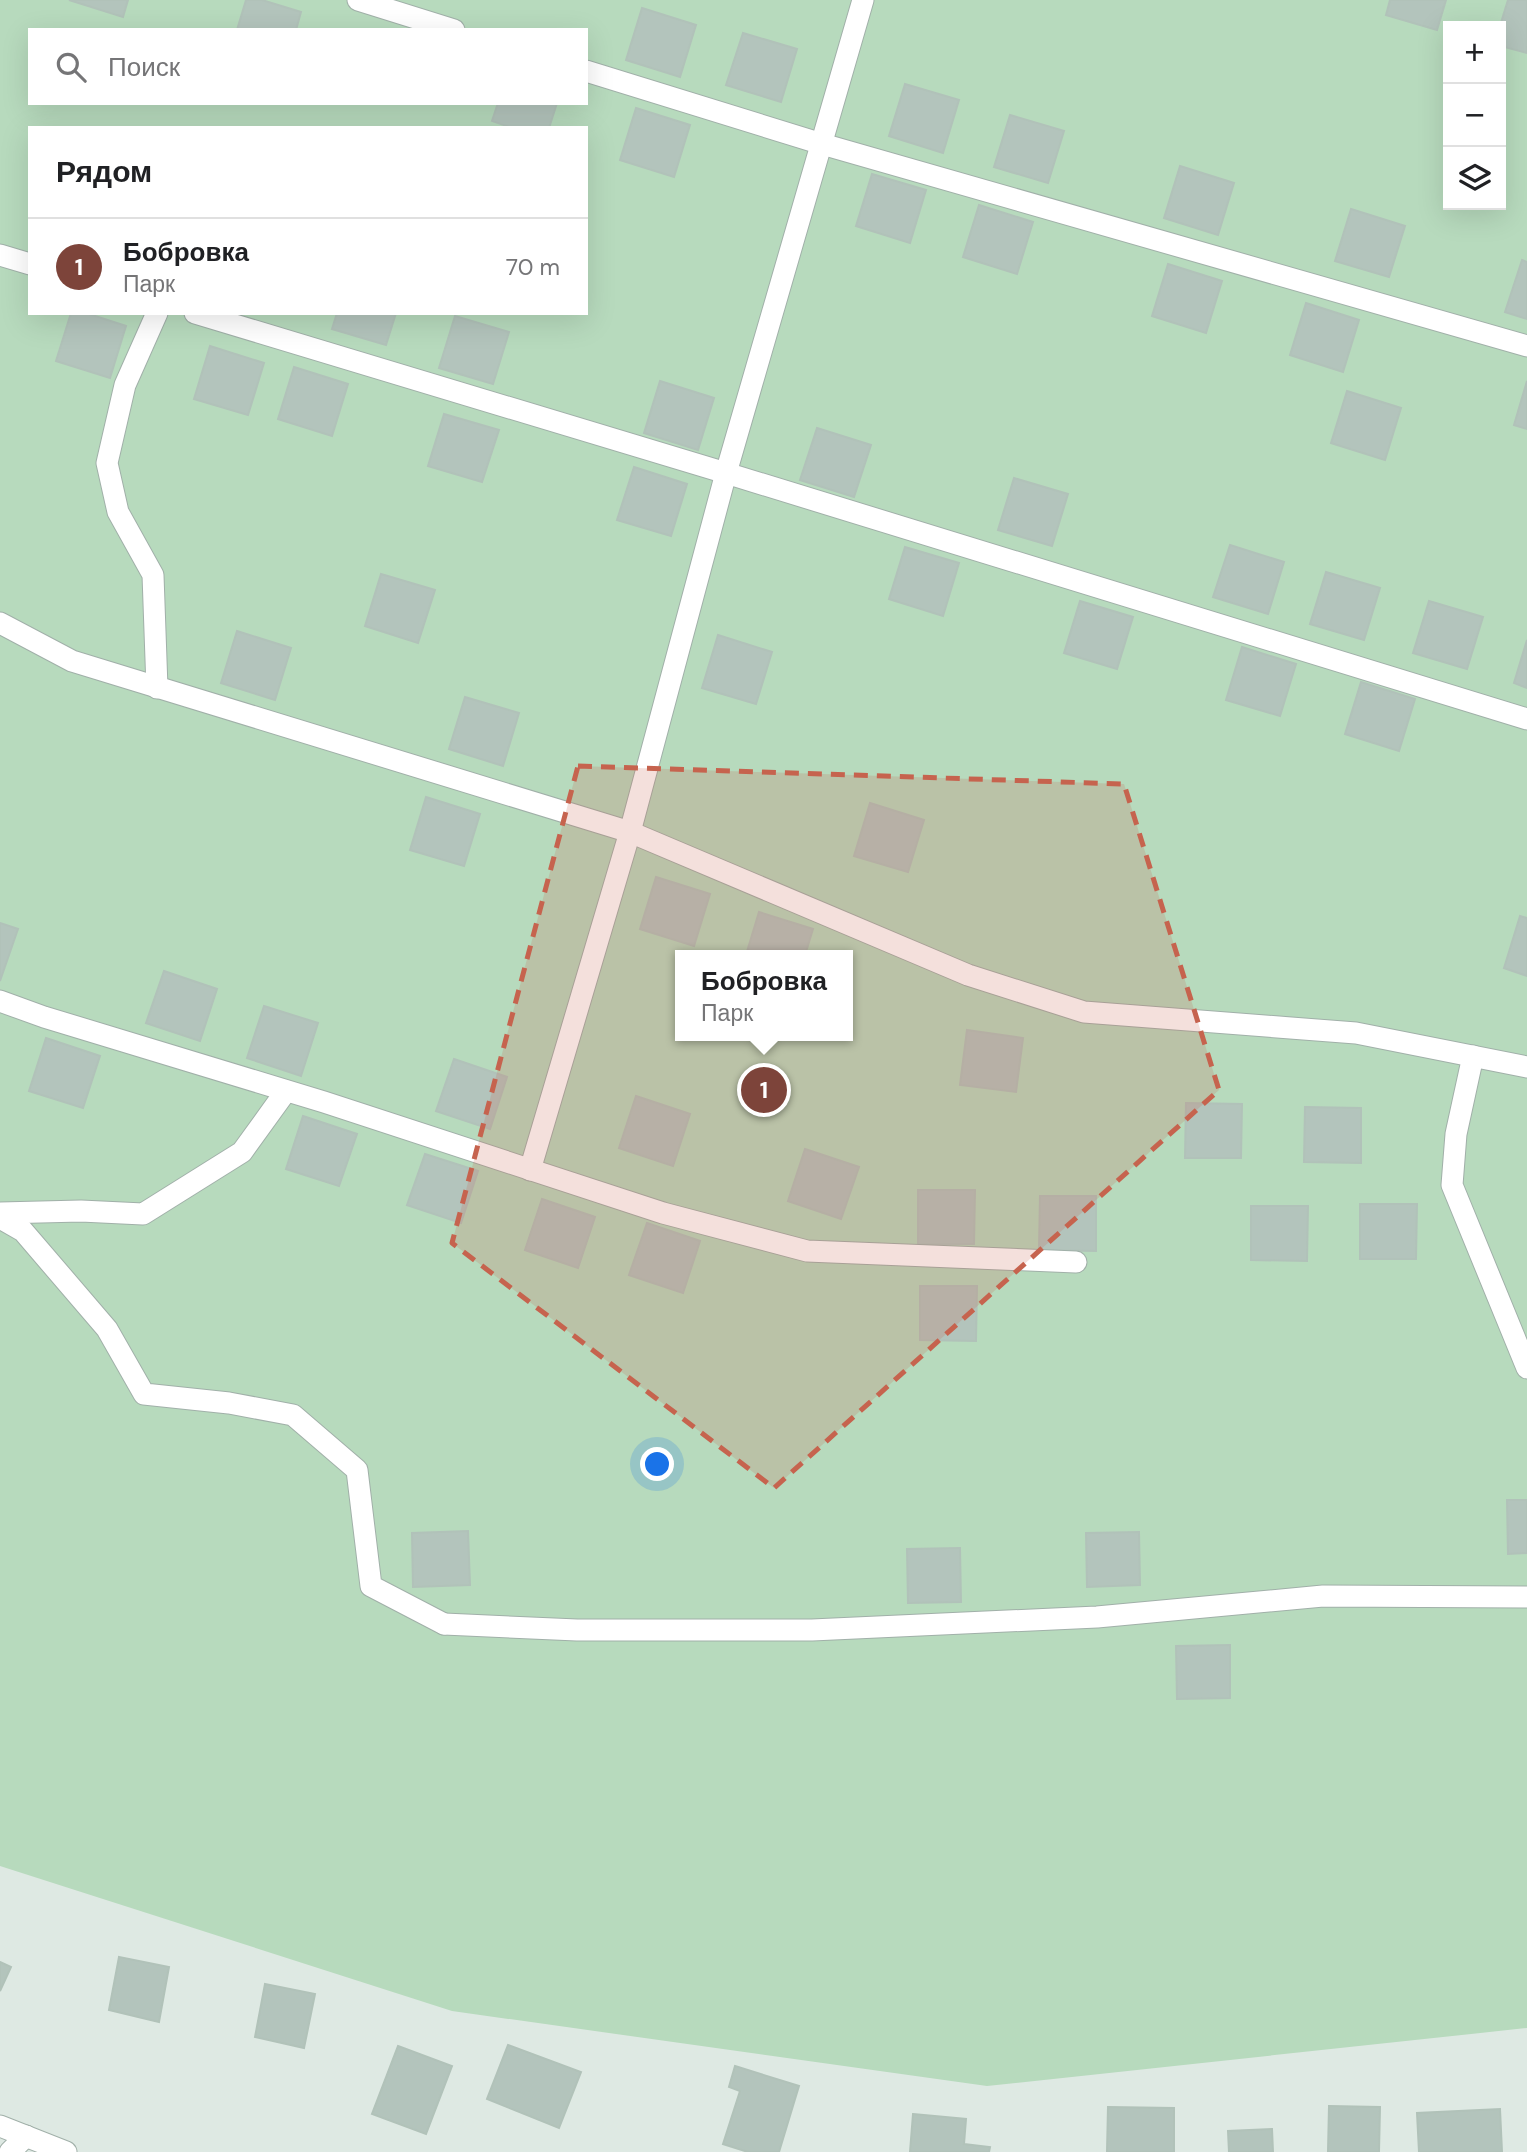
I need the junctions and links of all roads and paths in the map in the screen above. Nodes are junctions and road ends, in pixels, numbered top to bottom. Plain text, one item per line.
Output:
1 (358, 0) edge
2 (863, 0) edge
3 (448, 28) edge
4 (588, 72) edge
5 (821, 144) junction
6 (0, 255) edge
7 (28, 263) edge
8 (156, 315) edge
9 (202, 315) edge
10 (1527, 346) edge
11 (726, 473) junction
12 (0, 623) edge
13 (157, 688) junction
14 (1527, 719) edge
15 (630, 832) junction
16 (0, 1001) edge
17 (1473, 1056) junction
18 (1527, 1067) edge
19 (286, 1091) junction
20 (530, 1170) junction
21 (0, 1216) edge
22 (1076, 1262) dead end
23 (1527, 1368) edge
24 (1527, 1597) edge
25 (0, 2126) edge
26 (26, 2136) junction
27 (10, 2152) edge
28 (66, 2152) edge

1 - 3 street
2 - 5 street
4 - 5 street
5 - 10 street
5 - 11 street
6 - 7 street
8 - 13 street
9 - 11 street
11 - 14 street
11 - 15 street
12 - 13 street
13 - 15 street
15 - 17 street
15 - 20 street
16 - 19 street
17 - 18 street
17 - 23 street
19 - 20 street
19 - 21 street
20 - 22 street
21 - 24 street
25 - 26 street
26 - 27 street
26 - 28 street

